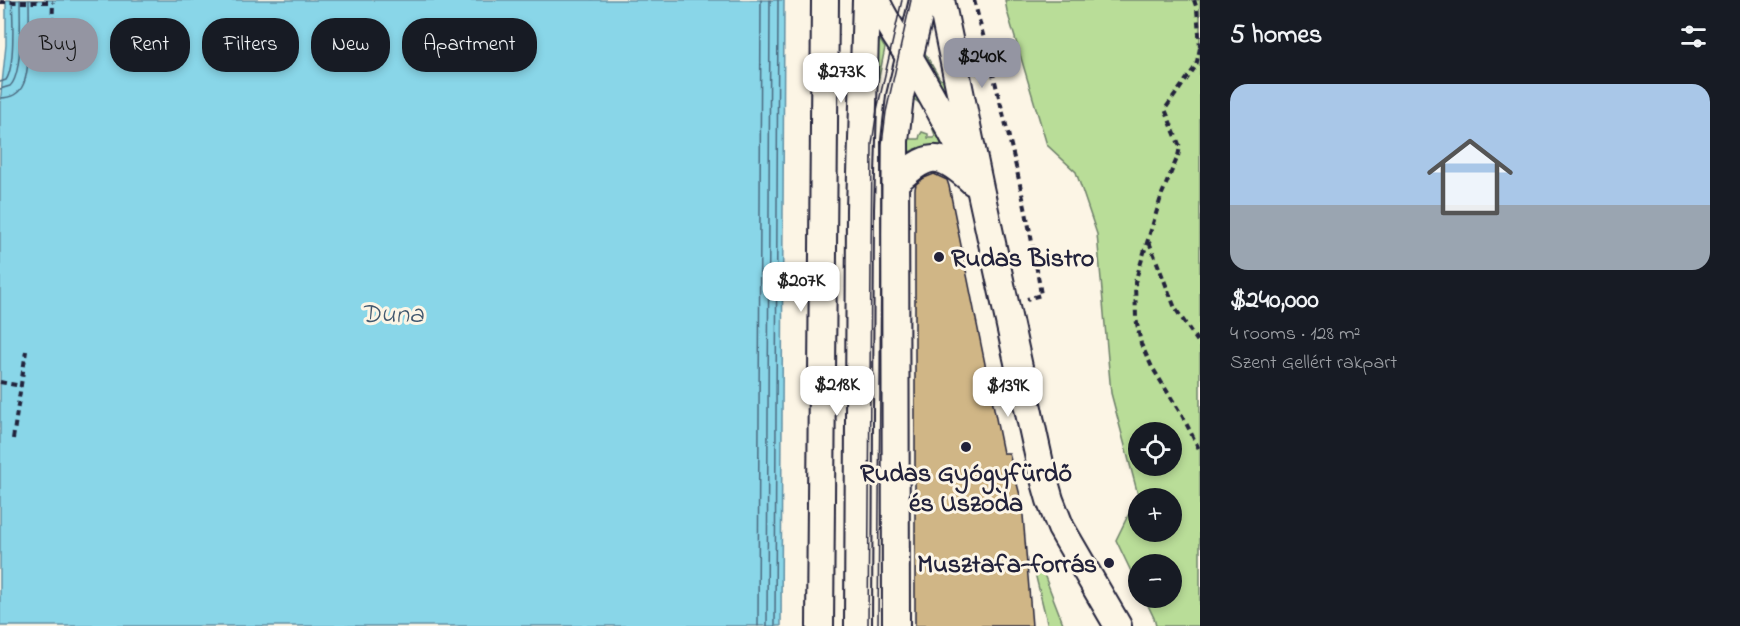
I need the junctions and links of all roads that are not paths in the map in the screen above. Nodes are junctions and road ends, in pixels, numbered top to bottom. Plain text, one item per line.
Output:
1 (825, 0) edge
2 (866, 0) edge
3 (876, 0) edge
4 (923, 0) edge
5 (941, 0) edge
6 (909, 57) junction
7 (895, 183) junction
8 (980, 188) junction
9 (1116, 623) edge
10 (820, 626) edge
11 (858, 626) edge
12 (896, 626) edge

1 - 10 main road
2 - 11 main road
3 - 6 main road
4 - 6 main road
5 - 8 main road
6 - 7 main road
6 - 8 main road
7 - 8 main road
7 - 12 main road
8 - 9 main road

